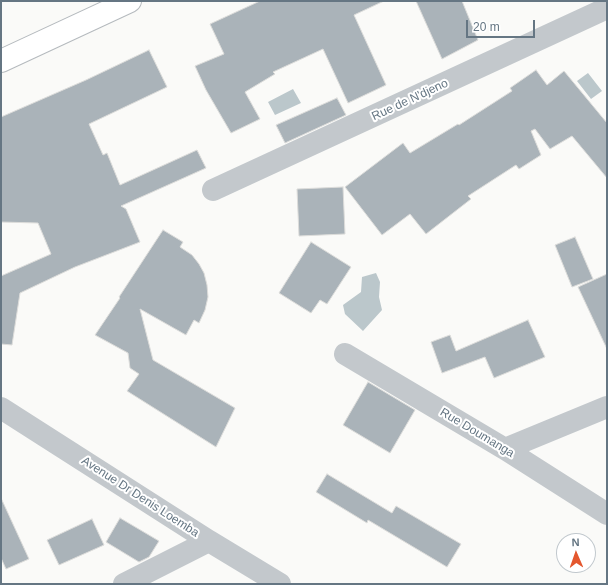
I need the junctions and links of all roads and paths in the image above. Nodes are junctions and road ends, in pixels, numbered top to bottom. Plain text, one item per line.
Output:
1 (130, 1) edge
2 (607, 8) edge
3 (1, 61) edge
4 (213, 190) dead end
5 (345, 354) dead end
6 (607, 407) edge
7 (1, 408) edge
8 (505, 450) junction
9 (607, 514) edge
10 (209, 541) junction
11 (124, 584) edge
12 (280, 584) edge

1 - 3 main road
2 - 4 street, Rue de N'djeno
5 - 8 street, Rue Doumanga
6 - 8 street
7 - 10 street, Avenue Dr Denis Loemba
8 - 9 street, Rue Doumanga
10 - 11 street
10 - 12 street, Avenue Dr Denis Loemba

